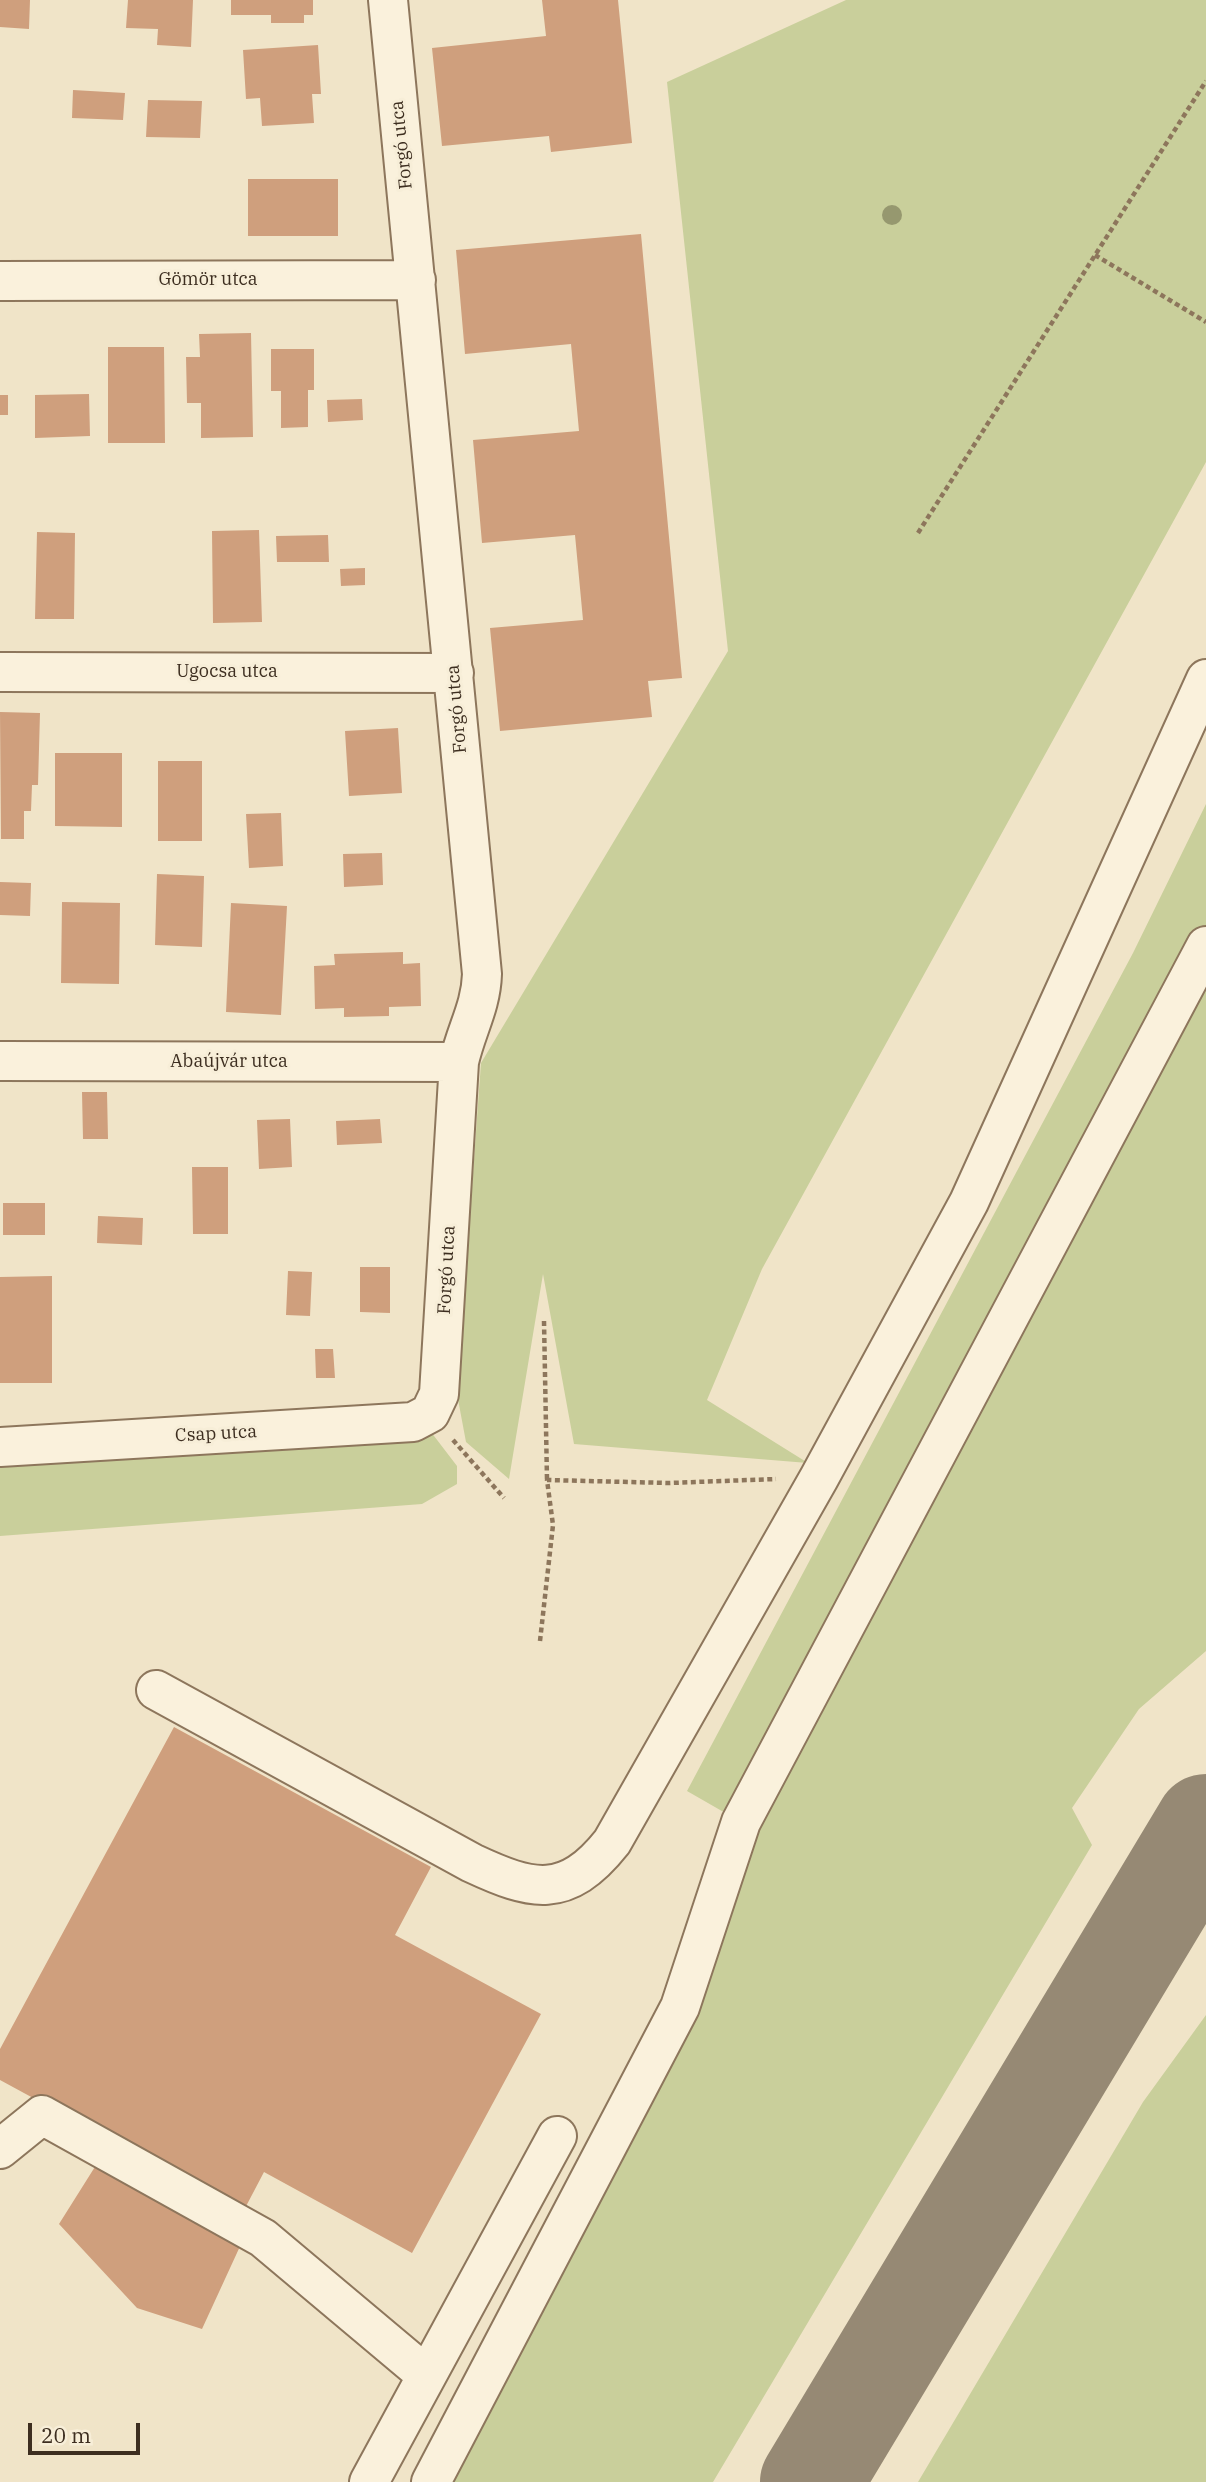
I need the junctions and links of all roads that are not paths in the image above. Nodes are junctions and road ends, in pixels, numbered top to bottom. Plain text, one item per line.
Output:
1 (388, 0) edge
2 (416, 280) junction
3 (0, 281) edge
4 (0, 672) edge
5 (454, 673) junction
6 (1206, 679) edge
7 (1206, 946) edge
8 (0, 1061) edge
9 (459, 1062) junction
10 (430, 1413) joint
11 (0, 1447) edge
12 (156, 1690) dead end
13 (557, 2136) dead end
14 (0, 2149) edge
15 (425, 2374) junction
16 (369, 2482) edge
17 (431, 2482) edge

1 - 2 street, Forgó utca
2 - 3 street, Gömör utca
2 - 5 street, Forgó utca
4 - 5 street, Ugocsa utca
5 - 9 street, Forgó utca
6 - 12 street
7 - 17 street
8 - 9 street, Abaújvár utca
9 - 10 street, Forgó utca
10 - 11 street, Csap utca
13 - 15 street
14 - 15 street
15 - 16 street

